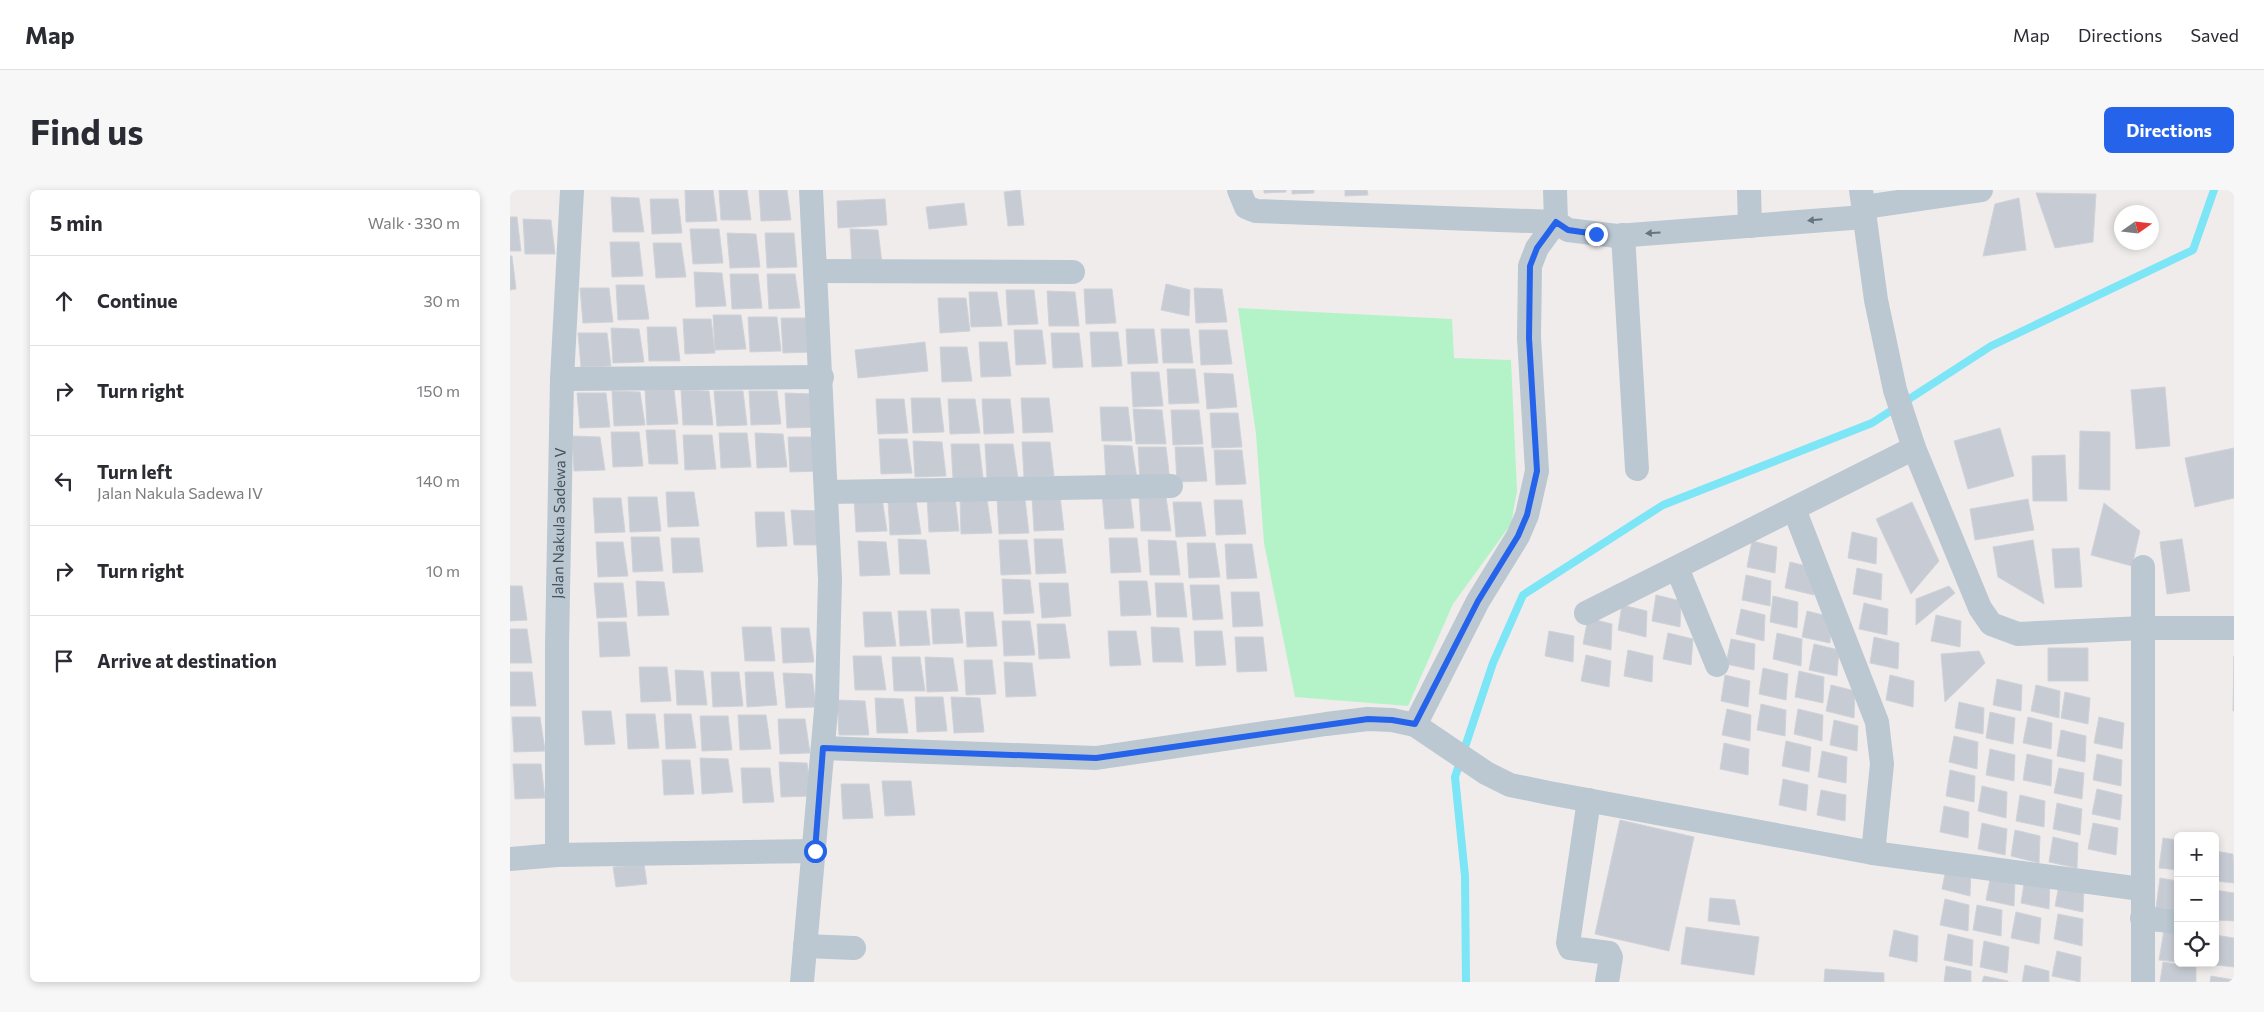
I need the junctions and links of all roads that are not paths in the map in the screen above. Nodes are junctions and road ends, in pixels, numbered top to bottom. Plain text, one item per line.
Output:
1 (572, 190) edge
2 (811, 190) edge
3 (1239, 190) edge
4 (1556, 190) edge
5 (1749, 190) edge
6 (1981, 190) edge
7 (1863, 204) edge
8 (1556, 222) junction
9 (1750, 226) junction
10 (1623, 235) junction
11 (814, 270) junction
12 (1073, 272) dead end
13 (822, 377) junction
14 (562, 379) junction
15 (1911, 437) junction
16 (1637, 469) dead end
17 (1170, 486) dead end
18 (826, 492) junction
19 (1794, 509) junction
20 (2143, 567) dead end
21 (1677, 568) junction
22 (1586, 613) dead end
23 (2143, 628) junction
24 (2234, 628) edge
25 (1717, 665) dead end
26 (1415, 724) junction
27 (823, 748) junction
28 (1589, 800) junction
29 (815, 851) junction
30 (1873, 853) junction
31 (557, 855) junction
32 (510, 860) edge
33 (2141, 889) junction
34 (2142, 918) junction
35 (2174, 922) edge
36 (805, 946) junction
37 (854, 948) dead end
38 (802, 982) edge
39 (1607, 982) edge
40 (2143, 982) edge

1 - 14 street, Jalan Nakula Sadewa V
2 - 11 street
3 - 8 street
4 - 8 street
5 - 9 street
6 - 7 street
7 -> 9 street
7 - 15 street
8 - 10 street
8 - 26 street
9 -> 10 street
10 - 16 street
11 - 12 street
11 - 13 street
13 - 14 street
13 - 18 street
14 - 31 street, Jalan Nakula Sadewa V
15 - 19 street
15 - 23 street
17 - 18 street
18 - 27 street
19 - 21 street
19 - 30 street
20 - 23 street
21 - 22 street
21 - 25 street
23 - 24 street
23 - 33 street
26 - 27 street
26 - 28 street
27 - 29 street
28 - 30 street
28 - 39 street
29 - 31 street
29 - 36 street
30 - 33 street
31 - 32 street
33 - 34 street
34 - 35 street
34 - 40 street
36 - 37 street
36 - 38 street

